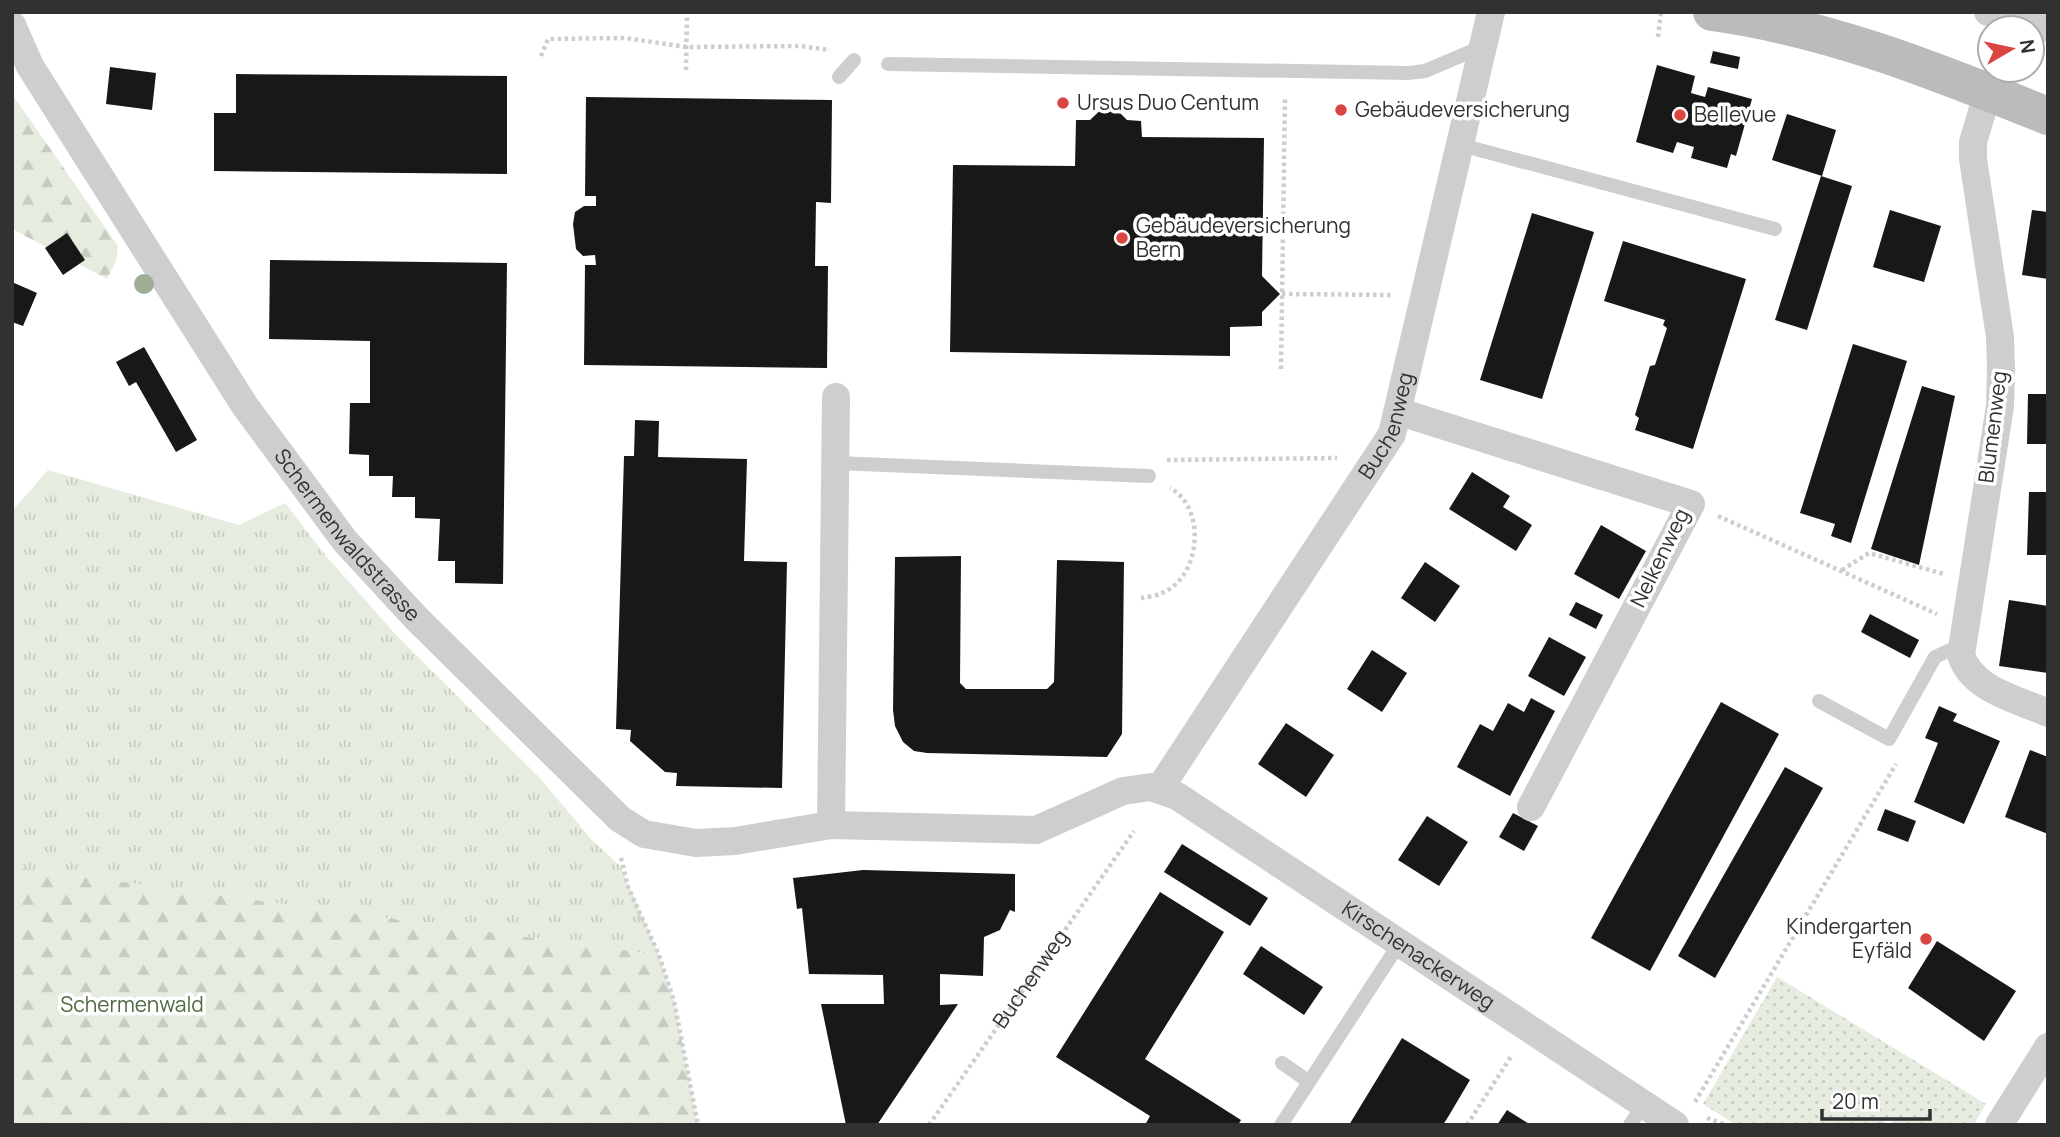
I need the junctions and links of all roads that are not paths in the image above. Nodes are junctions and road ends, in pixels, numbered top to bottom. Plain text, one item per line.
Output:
1 (1491, 12) edge
2 (1712, 12) edge
3 (1988, 12) edge
4 (12, 25) edge
5 (2048, 28) edge
6 (1484, 46) junction
7 (854, 60) road end
8 (888, 64) dead end
9 (839, 77) dead end
10 (1988, 92) junction
11 (2048, 116) edge
12 (1461, 145) junction
13 (1775, 229) dead end
14 (836, 397) dead end
15 (1400, 412) junction
16 (836, 463) junction
17 (1149, 476) road end
18 (1962, 635) junction
19 (1818, 701) dead end
20 (2048, 713) edge
21 (1160, 789) junction
22 (1531, 807) dead end
23 (831, 825) junction
24 (1399, 944) junction
25 (2048, 1047) edge
26 (1282, 1063) dead end
27 (1308, 1081) junction
28 (1637, 1114) edge
29 (1683, 1118) edge
30 (1281, 1125) edge
31 (2000, 1125) edge

1 - 6 street, Buchenweg
2 - 10 main road
3 - 5 street
4 - 23 street, Schermenwaldstrasse
6 - 8 lane
6 - 12 street, Buchenweg
7 - 9 lane
10 - 11 main road
10 - 18 street, Blumenweg
12 - 13 lane
12 - 15 street, Buchenweg
14 - 16 street
15 - 21 street, Buchenweg
15 - 22 street, Nelkenweg
16 - 17 lane
16 - 23 street
18 - 19 lane
18 - 20 street
21 - 23 street, Schermenwaldstrasse
21 - 24 street, Kirschenackerweg
24 - 27 lane
24 - 28 street, Kirschenackerweg
25 - 31 street
26 - 27 lane
27 - 30 lane
28 - 29 street, Kirschenackerweg

